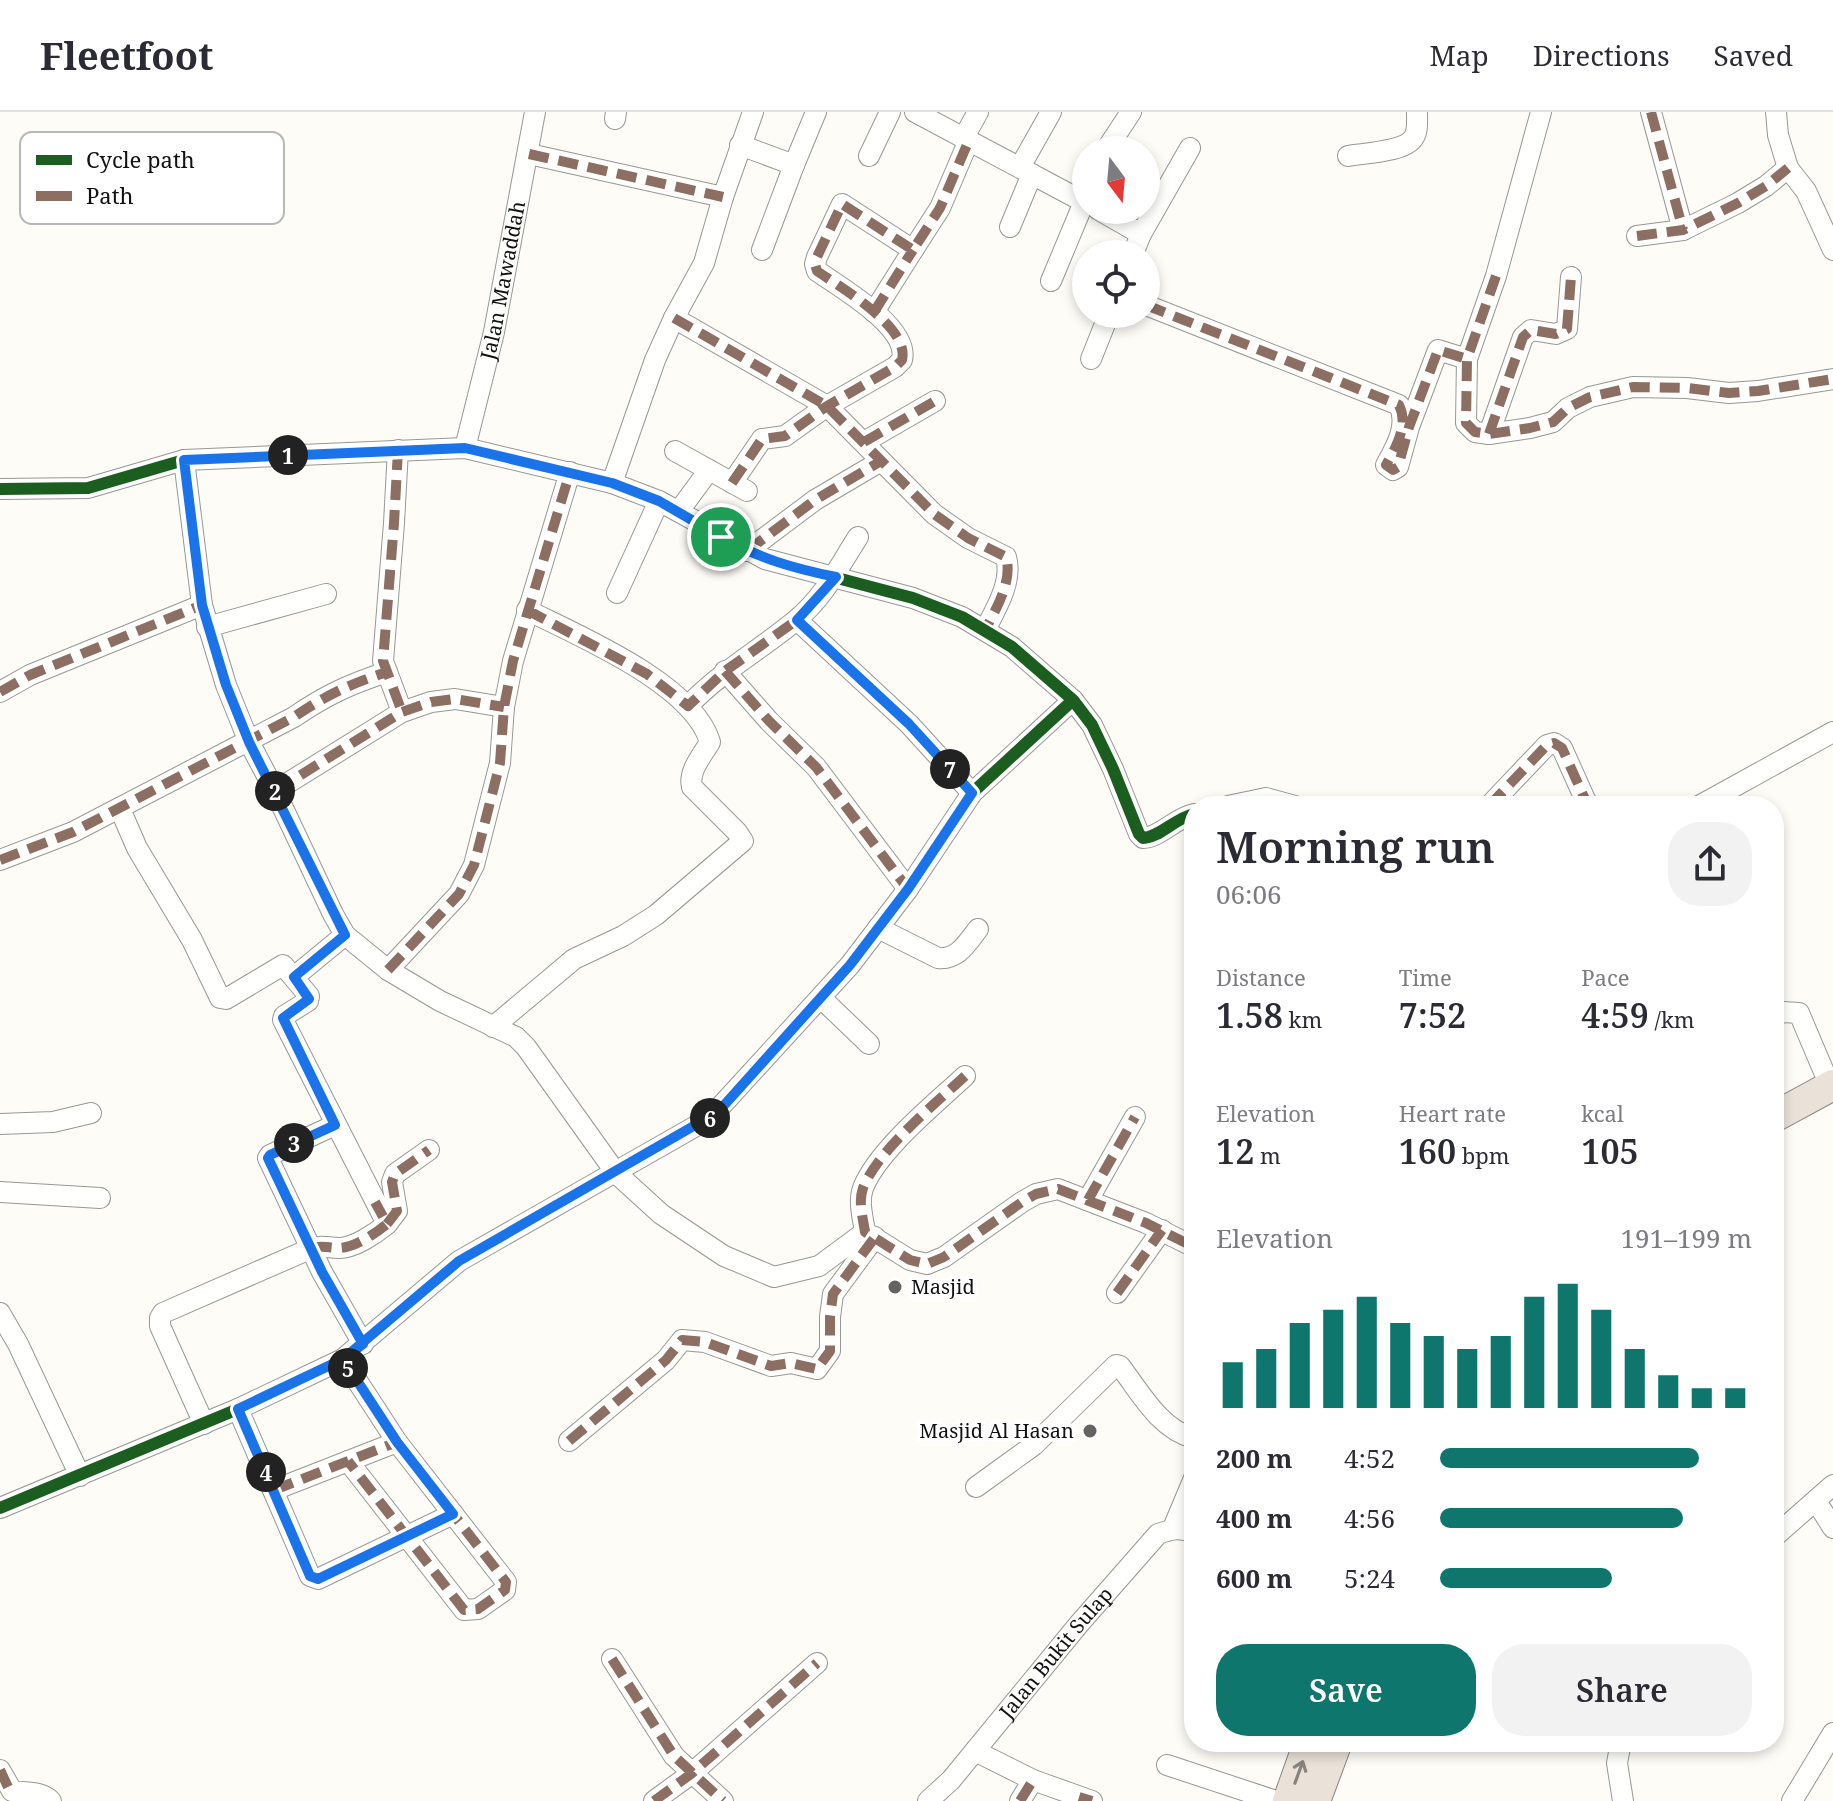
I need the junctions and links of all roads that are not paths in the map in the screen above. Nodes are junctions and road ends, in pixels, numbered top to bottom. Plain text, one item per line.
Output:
1 (535, 112) edge
2 (753, 112) edge
3 (816, 112) edge
4 (890, 112) edge
5 (915, 112) edge
6 (978, 112) edge
7 (1051, 112) edge
8 (1131, 112) edge
9 (1417, 112) edge
10 (1541, 112) edge
11 (1651, 112) edge
12 (1776, 112) edge
13 (1115, 136) edge
14 (967, 138) junction
15 (740, 145) junction
16 (1190, 148) dead end
17 (529, 154) junction
18 (869, 156) dead end
19 (1348, 156) dead end
20 (794, 165) junction
21 (1788, 168) junction
22 (1026, 171) junction
23 (1072, 192) edge
24 (723, 197) junction
25 (1075, 224) edge
26 (1126, 224) edge
27 (1010, 227) dead end
28 (1683, 230) junction
29 (1141, 234) junction
30 (1637, 236) dead end
31 (1139, 240) edge
32 (762, 250) dead end
33 (913, 250) junction
34 (1833, 250) edge
35 (1571, 277) dead end
36 (1051, 281) dead end
37 (1160, 311) edge
38 (874, 312) junction
39 (674, 318) junction
40 (1103, 328) edge
41 (1091, 359) dead end
42 (1467, 359) junction
43 (1833, 379) edge
44 (935, 401) dead end
45 (827, 406) junction
46 (1489, 434) junction
47 (864, 442) junction
48 (465, 448) junction
49 (398, 450) junction
50 (675, 451) dead end
51 (184, 460) junction
52 (881, 461) junction
53 (709, 470) junction
54 (570, 472) junction
55 (612, 483) junction
56 (0, 489) edge
57 (659, 501) junction
58 (679, 511) junction
59 (858, 537) dead end
60 (747, 551) junction
61 (836, 577) junction
62 (617, 593) dead end
63 (326, 594) dead end
64 (202, 605) junction
65 (527, 610) junction
66 (797, 620) junction
67 (207, 627) junction
68 (985, 630) junction
69 (725, 671) junction
70 (387, 672) junction
71 (0, 692) edge
72 (1073, 700) junction
73 (688, 706) junction
74 (504, 707) junction
75 (402, 712) junction
76 (1833, 732) edge
77 (249, 742) junction
78 (275, 791) junction
79 (972, 793) junction
80 (1499, 796) edge
81 (1584, 796) edge
82 (1717, 796) edge
83 (120, 809) junction
84 (1184, 816) edge
85 (0, 860) edge
86 (908, 889) junction
87 (878, 928) junction
88 (978, 929) dead end
89 (345, 935) junction
90 (388, 970) junction
91 (294, 977) junction
92 (821, 998) junction
93 (1784, 1012) edge
94 (493, 1027) junction
95 (869, 1044) dead end
96 (965, 1076) dead end
97 (1832, 1092) edge
98 (91, 1113) dead end
99 (1784, 1113) edge
100 (1135, 1117) dead end
101 (0, 1124) edge
102 (335, 1125) junction
103 (1784, 1128) edge
104 (429, 1150) dead end
105 (616, 1173) junction
106 (0, 1192) edge
107 (100, 1198) dead end
108 (1088, 1200) junction
109 (387, 1224) junction
110 (1162, 1230) junction
111 (873, 1236) junction
112 (1184, 1242) edge
113 (312, 1248) junction
114 (1117, 1293) dead end
115 (0, 1313) edge
116 (363, 1344) junction
117 (343, 1359) junction
118 (238, 1409) junction
119 (204, 1424) junction
120 (1184, 1436) edge
121 (569, 1441) dead end
122 (397, 1442) junction
123 (348, 1461) junction
124 (80, 1476) junction
125 (1833, 1485) edge
126 (976, 1487) dead end
127 (274, 1490) junction
128 (1816, 1501) junction
129 (1184, 1502) edge
130 (0, 1508) edge
131 (453, 1514) junction
132 (1173, 1528) junction
133 (1184, 1528) edge
134 (1784, 1528) edge
135 (1833, 1528) edge
136 (408, 1536) junction
137 (612, 1659) dead end
138 (817, 1663) dead end
139 (1833, 1733) edge
140 (975, 1751) junction
141 (1305, 1752) edge
142 (1333, 1752) edge
143 (1619, 1752) edge
144 (1167, 1765) dead end
145 (0, 1770) edge
146 (691, 1774) junction
147 (1033, 1780) junction
148 (51, 1801) edge
149 (654, 1801) edge
150 (723, 1801) edge
151 (928, 1801) edge
152 (1020, 1801) edge
153 (1092, 1801) edge
154 (1276, 1801) edge
155 (1288, 1801) edge
156 (1315, 1801) edge
157 (1623, 1801) edge
158 (1792, 1801) edge

1 - 17 street, Jalan Mawaddah
2 - 15 street
3 - 20 street
4 - 18 street
5 - 14 street
6 - 14 street
7 - 22 street
8 - 13 street
9 - 19 street
10 - 42 street
11 - 28 street
12 - 21 street
14 - 22 street
14 - 33 street
15 - 20 street
15 - 24 street
16 - 29 street
17 - 24 street
17 - 48 street, Jalan Mawaddah
20 - 32 street
21 - 28 street
21 - 34 street
22 - 23 street
22 - 27 street
24 - 39 street
25 - 36 street
26 - 29 street
28 - 30 street
29 - 31 street
33 - 38 street
33 - 38 street
35 - 46 street
37 - 42 street
38 - 45 street
39 - 45 street
39 - 55 street
40 - 41 street
42 - 46 street
43 - 46 street
44 - 47 street
45 - 47 street
45 - 53 street
47 - 52 street
48 - 49 street
48 - 54 street
49 - 51 street
49 - 70 street
50 - 53 street
51 - 56 street
51 - 64 street
52 - 60 street
52 - 68 street
53 - 58 street
54 - 55 street
54 - 65 street
55 - 57 street
57 - 58 street
57 - 62 street
58 - 60 street
59 - 61 street
60 - 61 street
61 - 66 street
61 - 68 street
63 - 67 street
64 - 67 street
64 - 71 street
65 - 73 street
65 - 74 street
66 - 69 street
66 - 79 street
67 - 77 street
68 - 72 street
69 - 73 street
69 - 86 street
70 - 75 street
70 - 77 street
72 - 79 street
72 - 84 street
73 - 94 street
74 - 75 street
74 - 90 street
75 - 78 street
76 - 82 street
77 - 78 street
77 - 83 street
78 - 89 street
79 - 86 street
80 - 81 street
83 - 85 street
83 - 91 street
86 - 87 street
87 - 88 street
87 - 92 street
89 - 90 street
89 - 91 street
90 - 94 street
91 - 102 street
92 - 95 street
92 - 105 street
93 - 97 street
94 - 105 street
96 - 111 street
97 - 99 highway
97 - 103 highway
98 - 101 street
100 - 108 street
102 - 109 street
102 - 113 street
104 - 109 street
105 - 111 street
105 - 116 street
106 - 107 street
108 - 110 street
108 - 111 street
109 - 113 street
110 - 112 street
110 - 114 street
111 - 121 street
113 - 116 street
113 - 119 street
115 - 124 street
116 - 117 street
117 - 118 street
117 - 122 street
118 - 119 street
118 - 127 street
119 - 124 street
120 - 126 street
122 - 123 street
122 - 131 street
123 - 127 street
123 - 136 street
124 - 130 street
125 - 128 street
127 - 136 street
128 - 134 street
128 - 135 street
129 - 132 street
131 - 136 street
131 - 136 street
132 - 133 street
132 - 140 street, Jalan Bukit Sulap
137 - 146 street
138 - 146 street
139 - 158 street
140 - 147 street
140 - 151 street, Jalan Bukit Sulap
155 -> 141 highway
142 - 156 highway
143 - 157 street
144 - 154 street
145 - 148 street
146 - 149 street
146 - 150 street
147 - 152 street
147 - 153 street

